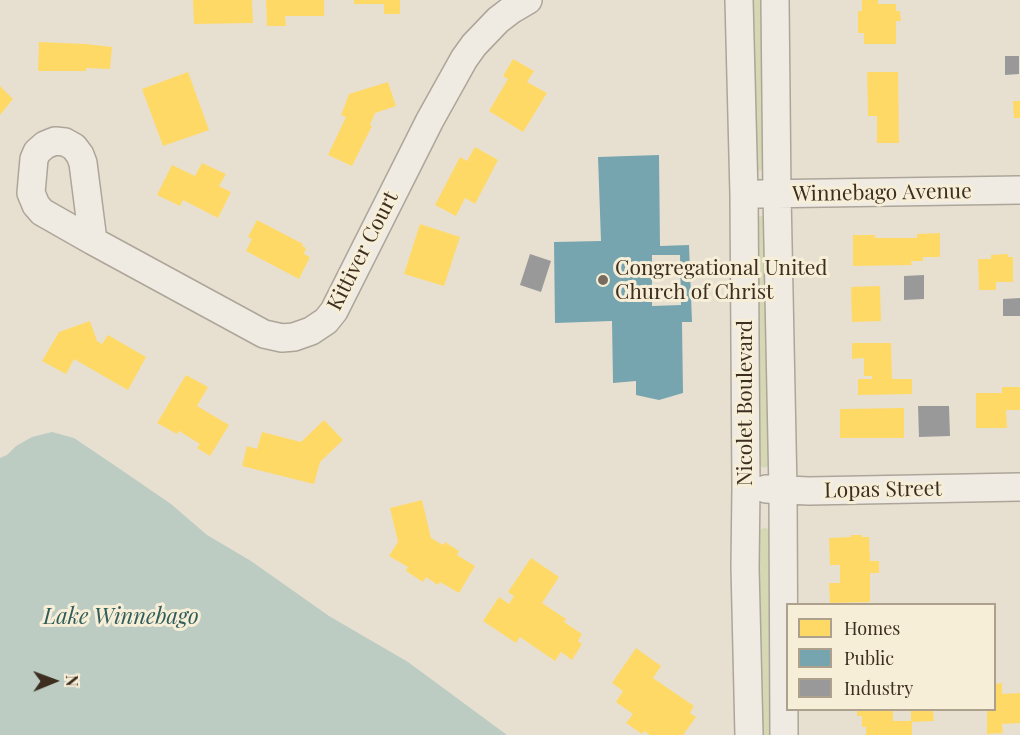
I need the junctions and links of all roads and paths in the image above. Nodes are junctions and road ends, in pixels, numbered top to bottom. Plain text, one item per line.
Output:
1 (528, 0) edge
2 (739, 0) edge
3 (775, 0) edge
4 (1020, 190) edge
5 (777, 194) junction
6 (744, 195) junction
7 (93, 241) dead end
8 (746, 488) junction
9 (1020, 488) edge
10 (783, 491) junction
11 (749, 735) edge
12 (784, 735) edge

1 - 7 street, Kittiver Court
2 - 6 street, Nicolet Boulevard
3 - 5 street, Nicolet Boulevard
4 - 5 street, Winnebago Avenue
5 - 6 street, Winnebago Avenue
5 - 10 street, Nicolet Boulevard
6 - 8 street, Nicolet Boulevard
8 - 10 street, Lopas Street
8 - 11 street, Nicolet Boulevard
9 - 10 street, Lopas Street
10 - 12 street, Nicolet Boulevard

